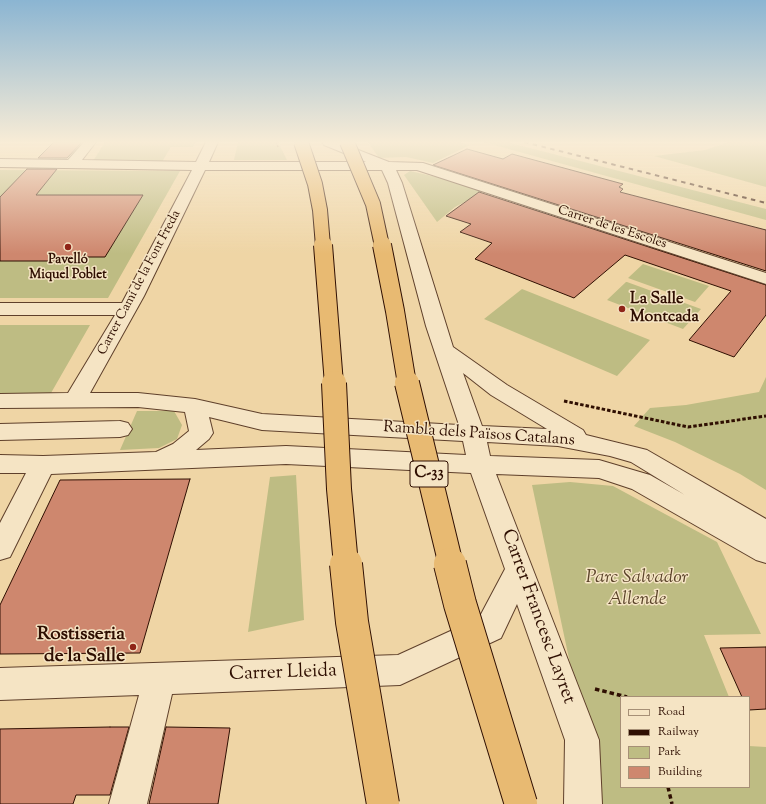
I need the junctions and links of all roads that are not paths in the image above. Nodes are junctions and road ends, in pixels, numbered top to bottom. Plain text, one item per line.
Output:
1 (194, 180) edge
2 (314, 180) edge
3 (363, 180) edge
4 (393, 180) edge
5 (460, 180) edge
6 (766, 279) edge
7 (127, 309) junction
8 (0, 310) edge
9 (446, 352) junction
10 (75, 400) junction
11 (0, 401) edge
12 (195, 406) junction
13 (527, 408) junction
14 (120, 429) dead end
15 (0, 432) edge
16 (473, 433) junction
17 (518, 437) junction
18 (599, 446) junction
19 (159, 460) junction
20 (0, 464) edge
21 (480, 464) junction
22 (43, 465) junction
23 (506, 465) junction
24 (766, 532) edge
25 (0, 549) edge
26 (766, 552) edge
27 (519, 569) junction
28 (159, 679) junction
29 (0, 684) edge
30 (128, 804) edge
31 (383, 804) edge
32 (521, 804) edge
33 (583, 804) edge

1 - 7 street, Carrer Camí de la Font Freda
2 - 31 highway, bridge
3 - 32 highway, C-33, bridge
4 - 9 street
5 - 6 street, Carrer de les Escoles
7 - 8 street
7 - 10 street, Carrer Camí de la Font Freda
9 - 13 street
9 - 16 street
10 - 11 street, Rambla dels Països Catalans
10 - 12 street, Rambla dels Països Catalans
12 - 16 street, Rambla dels Països Catalans
12 - 19 street, Rambla dels Països Catalans
13 - 17 street
13 - 18 street
14 - 15 street
16 - 17 street, Rambla dels Països Catalans
16 - 21 street, Carrer Francesc Layret
17 - 18 street, Rambla dels Països Catalans
17 - 23 street
18 - 24 street, Rambla dels Països Catalans
19 - 21 street, Rambla dels Països Catalans
19 - 22 street, Rambla dels Països Catalans
20 - 22 street, Rambla dels Països Catalans
21 - 23 street, Rambla dels Països Catalans
21 - 27 street, Carrer Francesc Layret
22 - 25 street
23 - 26 street, Rambla dels Països Catalans
27 - 28 street, Carrer Lleida
27 - 33 street, Carrer Francesc Layret
28 - 29 street, Carrer Lleida
28 - 30 street

